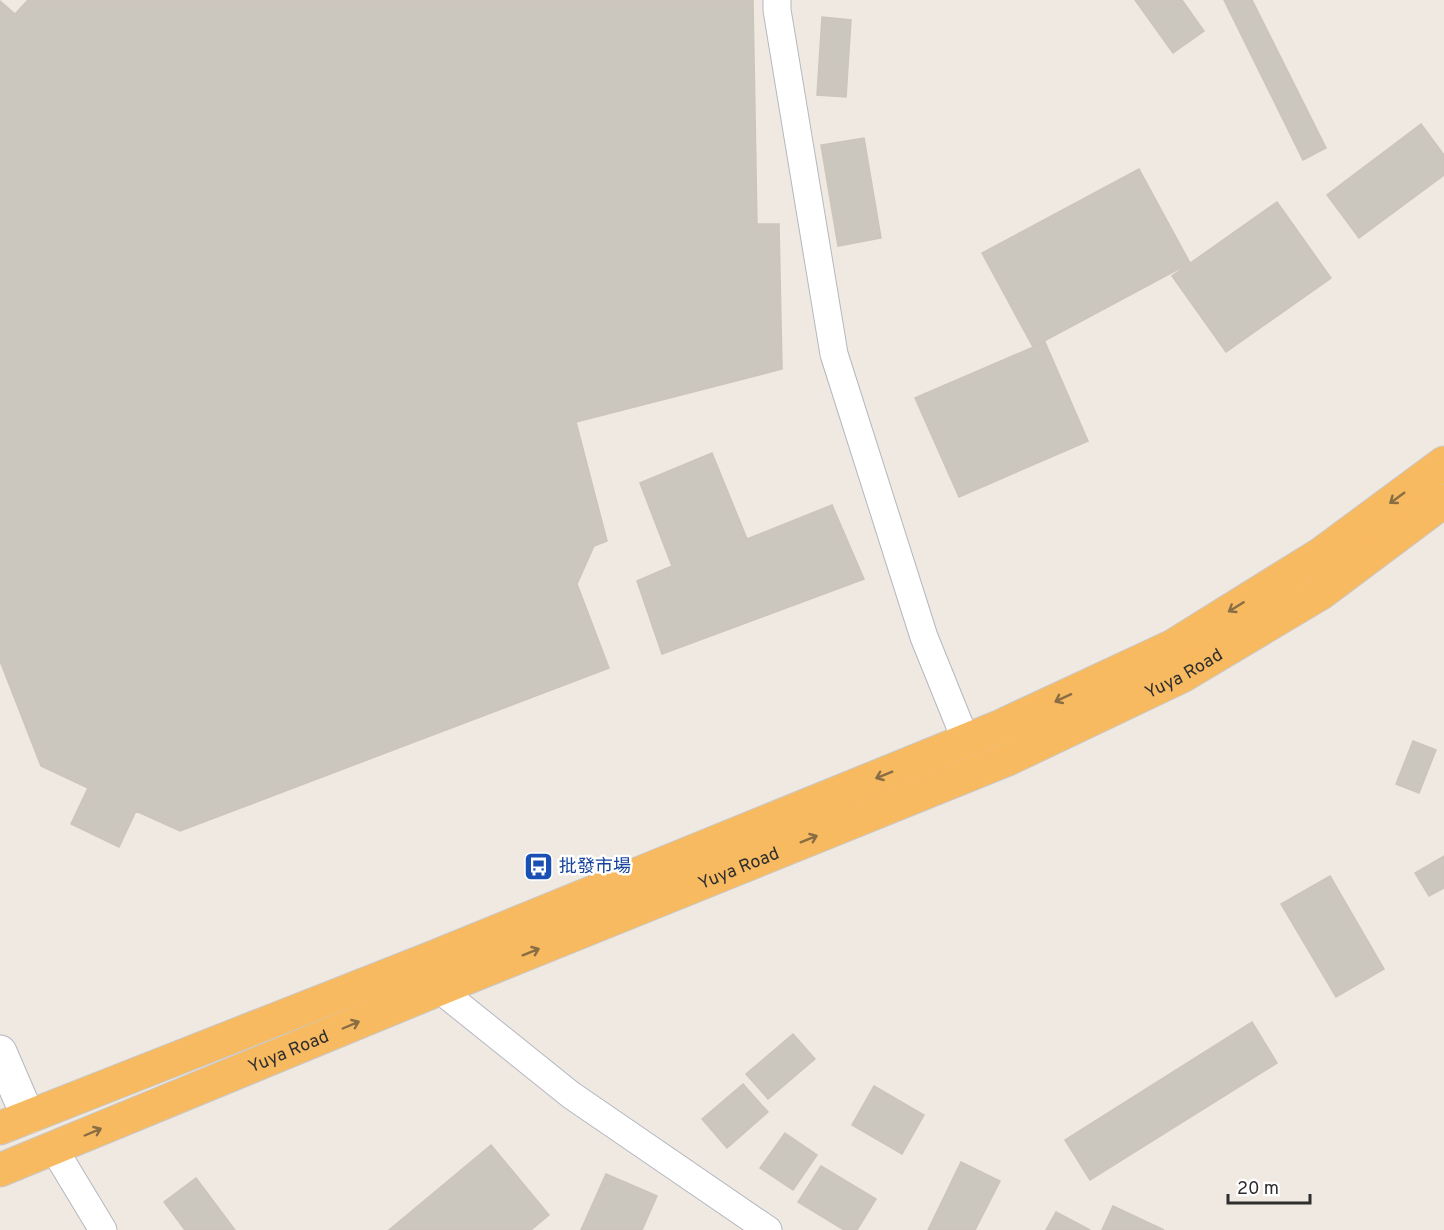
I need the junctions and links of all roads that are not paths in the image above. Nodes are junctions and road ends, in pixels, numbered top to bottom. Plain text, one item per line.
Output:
1 (777, 0) edge
2 (1444, 463) edge
3 (1444, 501) edge
4 (966, 741) junction
5 (439, 989) junction
6 (0, 1052) edge
7 (14, 1122) edge
8 (54, 1149) junction
9 (0, 1170) edge
10 (103, 1230) edge
11 (768, 1230) edge

1 - 4 street
2 -> 4 highway, Yuya Road
5 -> 3 highway, Yuya Road
4 -> 7 highway, Yuya Road
8 -> 5 highway, Yuya Road
5 - 11 street
6 - 7 street
8 - 9 highway, Yuya Road
8 - 10 street

